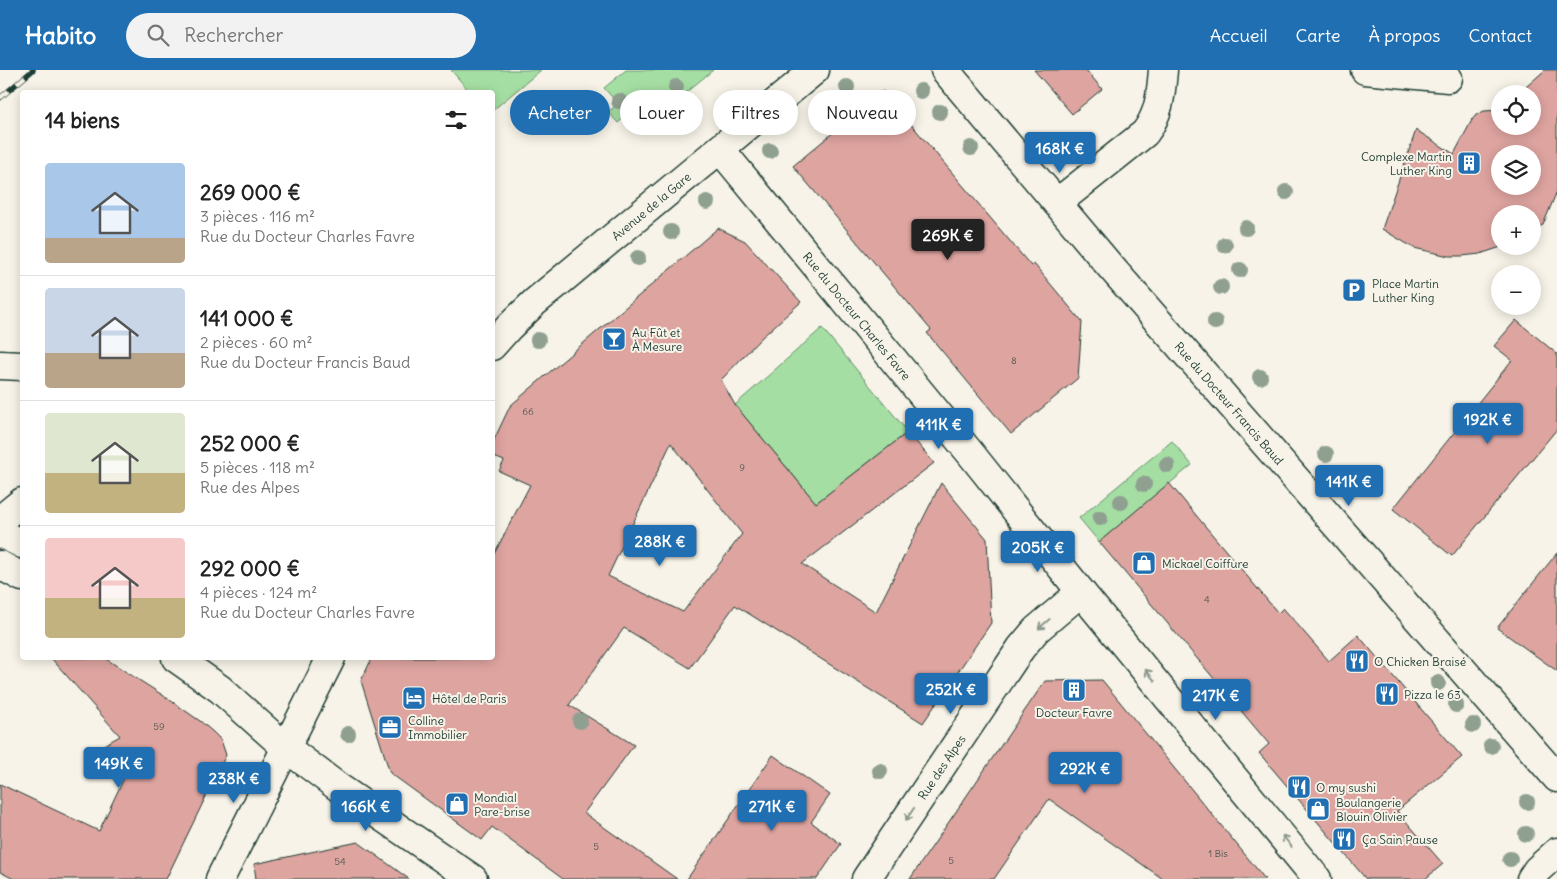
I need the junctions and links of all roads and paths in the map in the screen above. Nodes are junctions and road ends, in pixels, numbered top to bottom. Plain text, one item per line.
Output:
1 (815, 70) edge
2 (945, 70) edge
3 (1162, 70) edge
4 (1365, 70) edge
5 (1448, 78) dead end
6 (720, 149) junction
7 (1058, 204) junction
8 (495, 342) edge
9 (0, 365) edge
10 (20, 366) edge
11 (20, 504) edge
12 (0, 520) edge
13 (0, 533) edge
14 (20, 543) edge
15 (1081, 592) junction
16 (179, 660) edge
17 (329, 660) edge
18 (286, 747) junction
19 (1557, 778) edge
20 (1557, 852) edge
21 (220, 879) edge
22 (473, 879) edge
23 (866, 879) edge
24 (1317, 879) edge
25 (1531, 879) edge

1 - 6 street, Avenue de la Gare
2 - 7 street, Rue du Docteur Francis Baud
3 - 7 street
4 - 5 street
6 - 8 street, Avenue de la Gare
6 - 15 street, Rue du Docteur Charles Favre
7 - 19 street, Rue du Docteur Francis Baud
9 - 10 street
11 - 12 street
13 - 14 street
15 -> 23 street, Rue des Alpes
24 -> 15 street, Rue du Docteur Charles Favre
16 - 18 street
17 - 18 street
18 - 21 street
18 - 22 street
20 - 25 street

